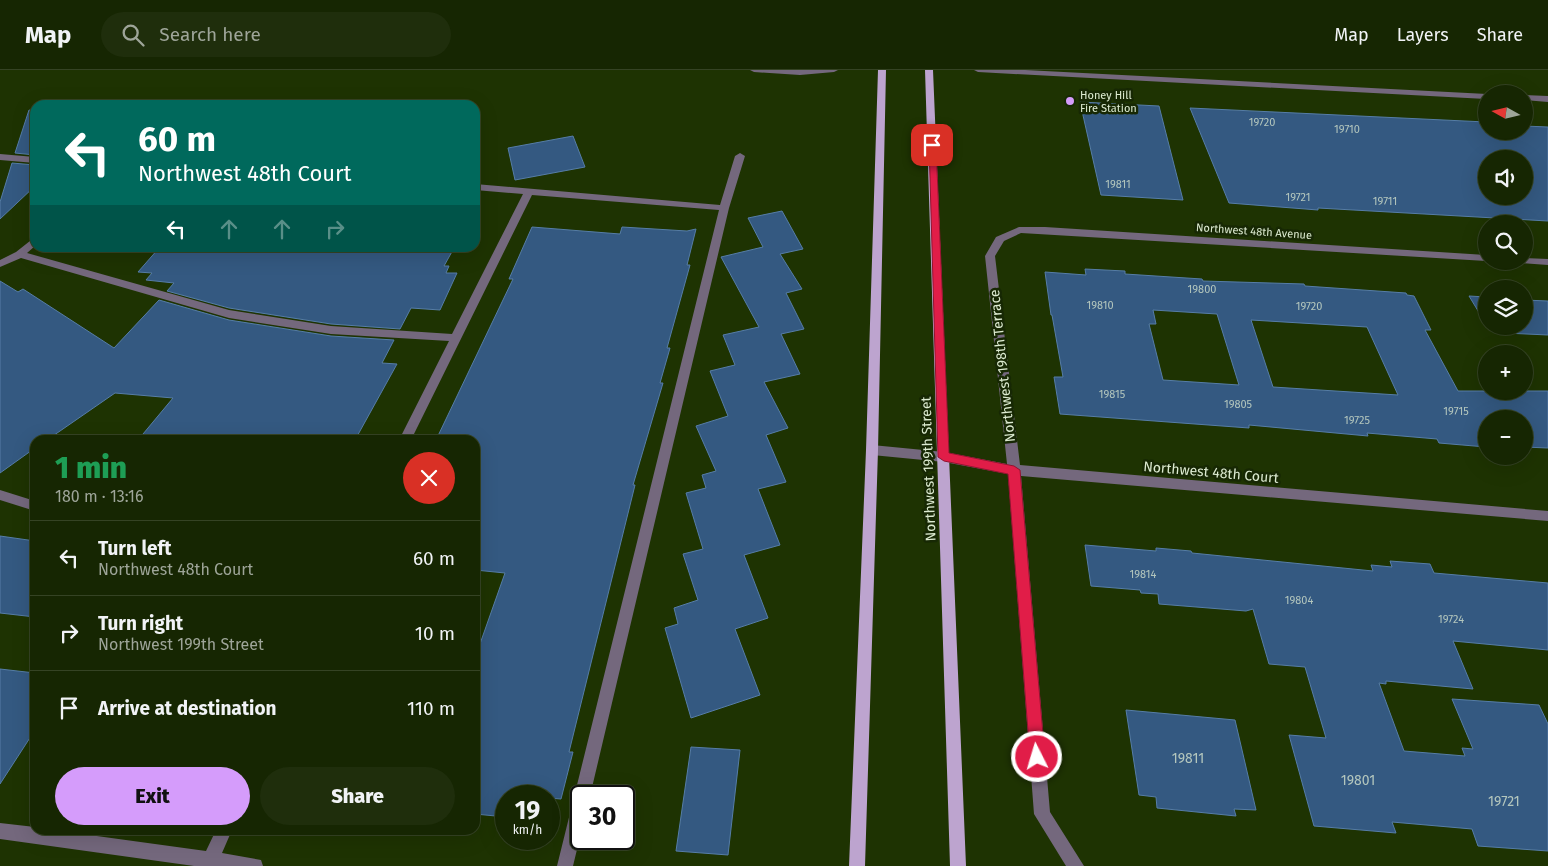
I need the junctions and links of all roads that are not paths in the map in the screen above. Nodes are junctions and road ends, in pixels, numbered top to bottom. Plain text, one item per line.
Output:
1 (754, 70) edge
2 (834, 70) edge
3 (882, 70) edge
4 (929, 70) edge
5 (978, 70) edge
6 (1478, 96) edge
7 (1533, 98) edge
8 (1548, 99) edge
9 (740, 156) dead end
10 (0, 157) edge
11 (30, 160) edge
12 (480, 187) edge
13 (530, 191) junction
14 (724, 208) junction
15 (1019, 230) joint
16 (30, 245) edge
17 (20, 254) junction
18 (1478, 257) edge
19 (1533, 261) edge
20 (1548, 262) edge
21 (0, 264) edge
22 (456, 338) junction
23 (408, 435) edge
24 (872, 450) junction
25 (944, 457) junction
26 (1014, 470) junction
27 (0, 495) edge
28 (30, 504) edge
29 (1548, 516) edge
30 (585, 785) edge
31 (0, 831) edge
32 (222, 835) edge
33 (570, 846) edge
34 (210, 863) edge
35 (255, 866) edge
36 (565, 866) edge
37 (857, 866) edge
38 (958, 866) edge
39 (1076, 866) edge

1 - 2 street
3 - 24 main road
4 - 25 main road, Northwest 199th Street
5 - 6 street
7 - 8 street
9 - 14 street
10 - 11 street
12 - 13 street
13 - 14 street
13 - 22 street
14 - 30 street
15 - 18 street, Northwest 48th Avenue
15 - 26 street, Northwest 198th Terrace
16 - 17 street
17 - 21 street
17 - 22 street
19 - 20 street
22 - 23 street
24 - 25 street, Northwest 48th Court
24 - 37 main road
25 - 26 street, Northwest 48th Court
25 - 38 main road, Northwest 199th Street
26 - 29 street, Northwest 48th Court
26 - 39 street, Northwest 198th Terrace
27 - 28 street
31 - 34 street
32 - 34 street
33 - 36 street
34 - 35 street

